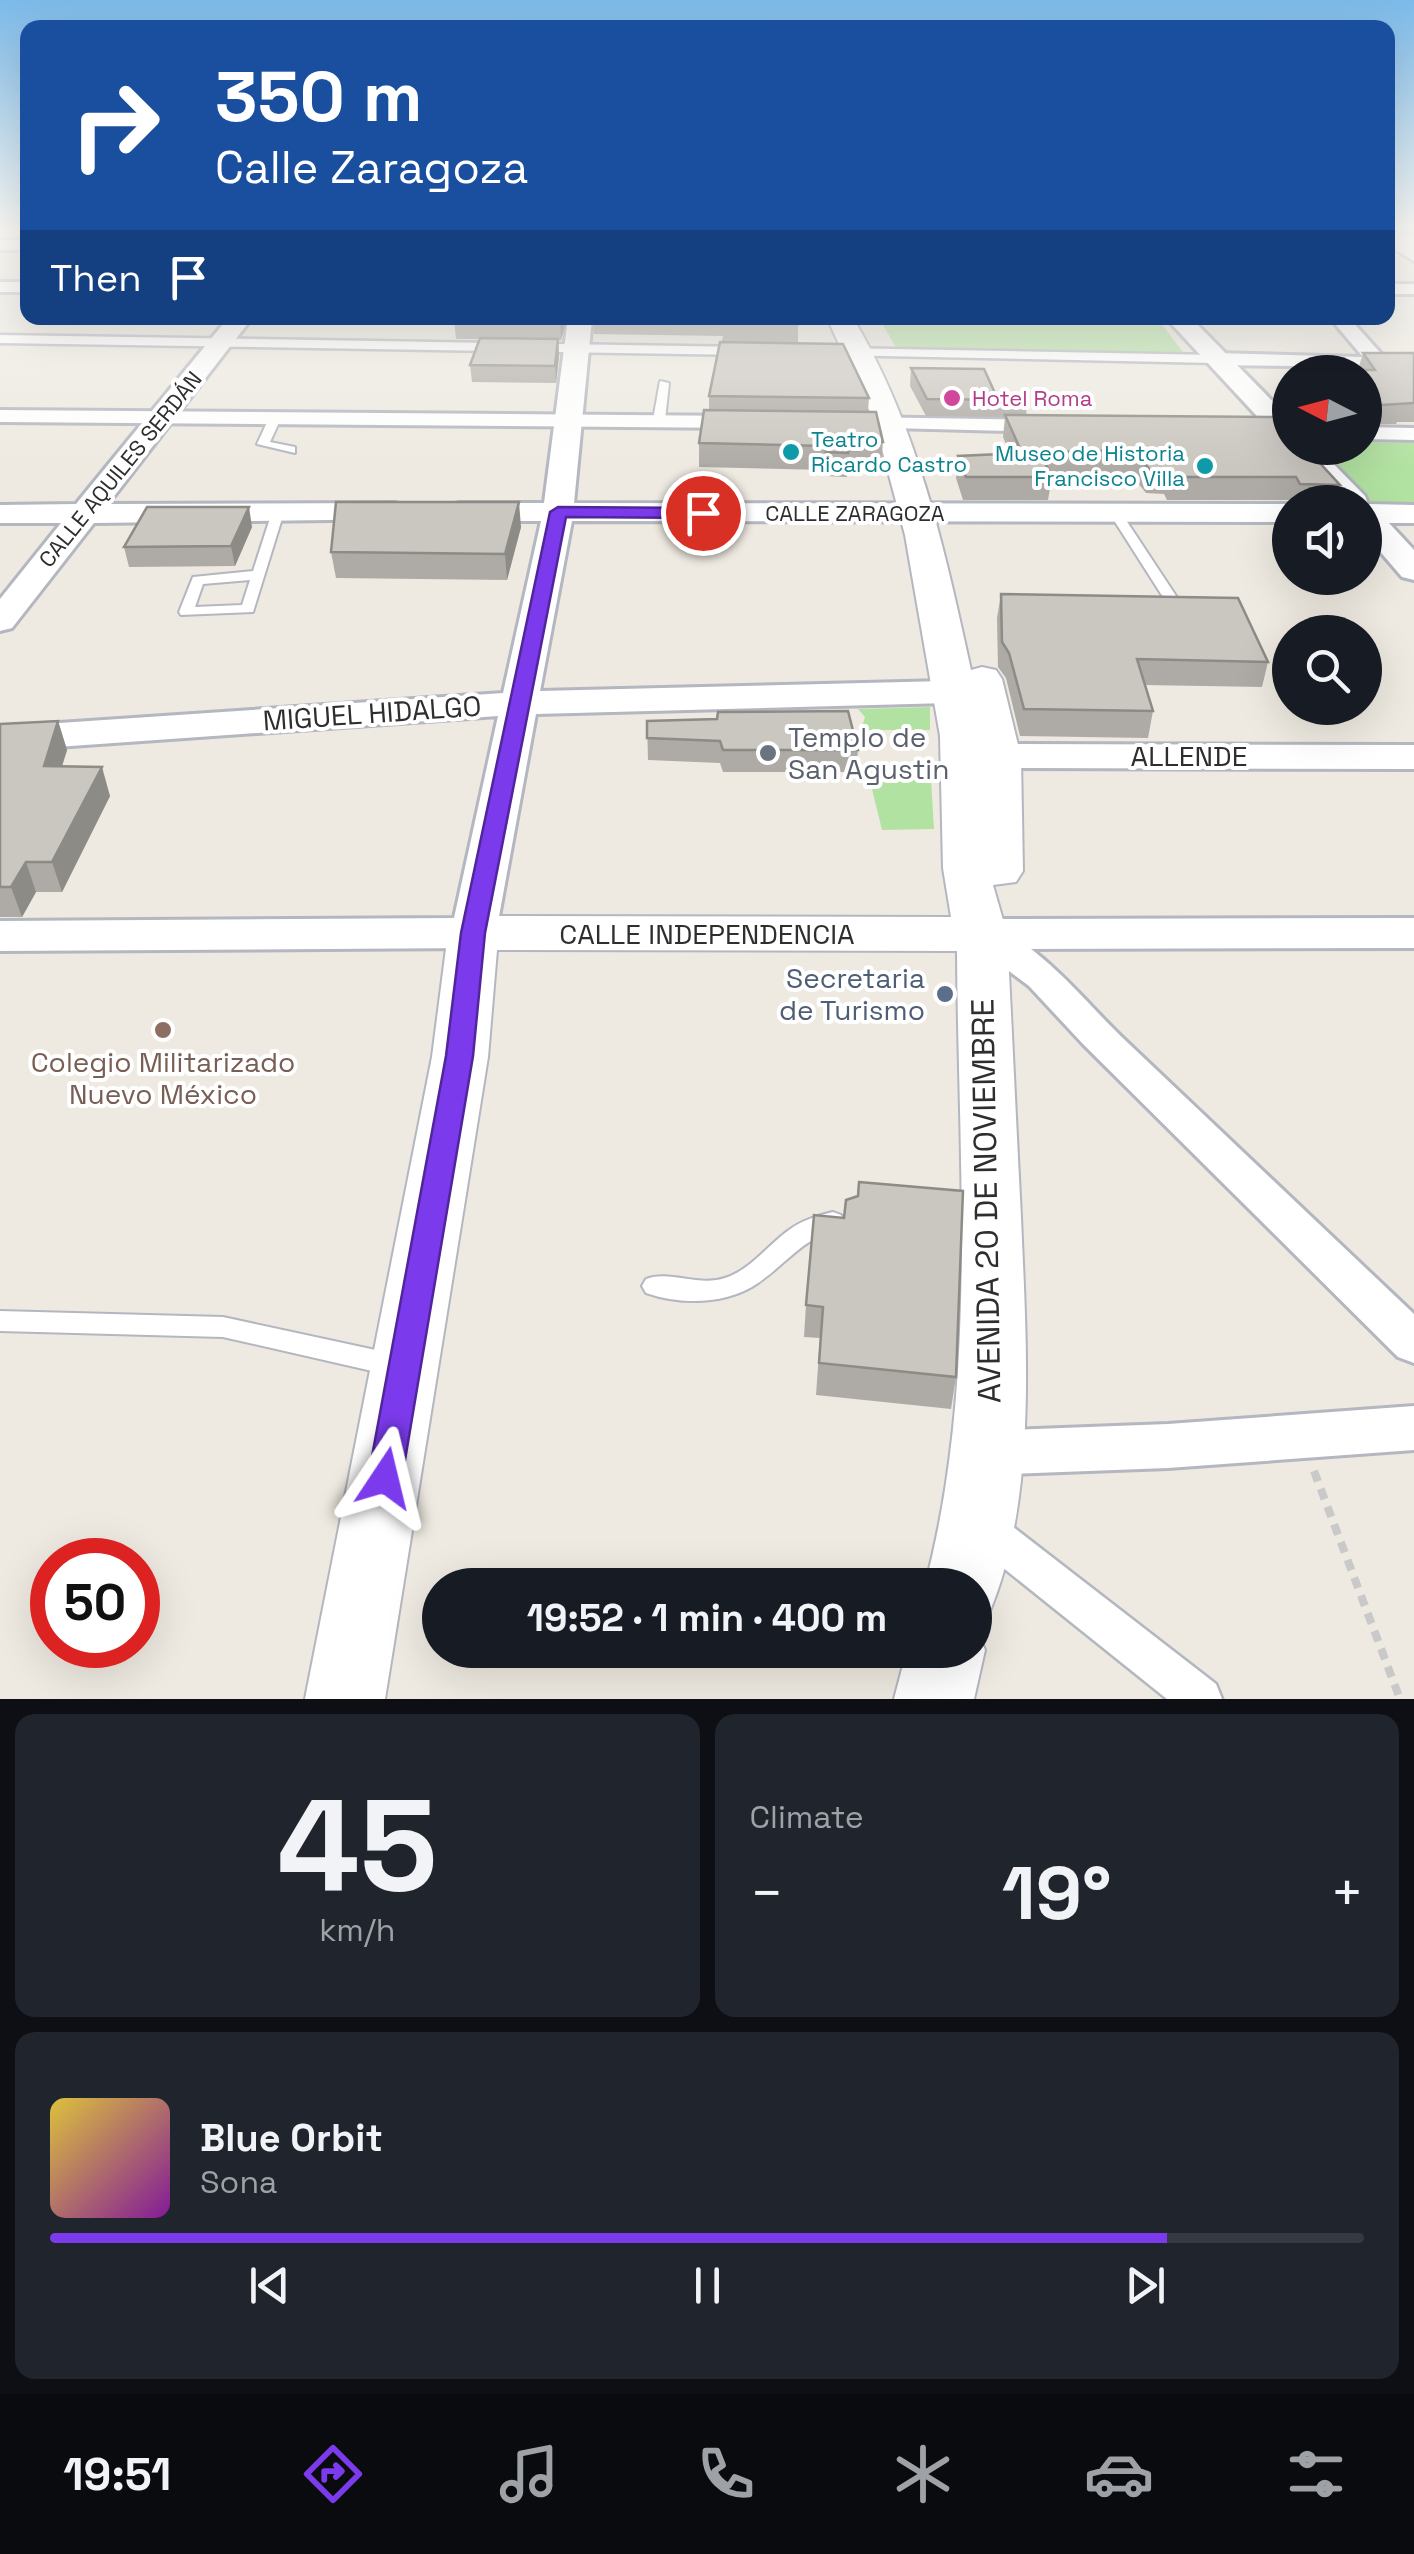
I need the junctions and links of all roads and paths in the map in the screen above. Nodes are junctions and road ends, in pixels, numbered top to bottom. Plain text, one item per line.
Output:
1 (235, 325) edge
2 (847, 325) edge
3 (863, 325) edge
4 (1184, 325) edge
5 (1347, 325) edge
6 (579, 333) edge
7 (0, 339) edge
8 (221, 343) junction
9 (767, 351) edge
10 (824, 352) edge
11 (872, 352) junction
12 (1215, 359) junction
13 (664, 383) dead end
14 (1272, 415) edge
15 (0, 416) edge
16 (160, 417) junction
17 (275, 418) junction
18 (572, 419) junction
19 (658, 420) junction
20 (775, 422) edge
21 (834, 423) edge
22 (904, 424) junction
23 (1074, 427) edge
24 (1250, 429) edge
25 (1272, 432) edge
26 (1382, 433) edge
27 (1414, 434) edge
28 (290, 450) dead end
29 (1320, 465) edge
30 (1338, 485) edge
31 (278, 512) junction
32 (558, 512) junction
33 (1272, 513) edge
34 (0, 514) edge
35 (84, 514) junction
36 (933, 514) junction
37 (1116, 514) junction
38 (1382, 514) edge
39 (1414, 514) edge
40 (1382, 533) edge
41 (1414, 570) edge
42 (259, 575) junction
43 (1184, 609) edge
44 (0, 621) edge
45 (970, 691) junction
46 (517, 703) junction
47 (0, 739) edge
48 (981, 756) junction
49 (1414, 757) edge
50 (473, 933) junction
51 (1414, 933) edge
52 (982, 934) junction
53 (0, 936) edge
54 (844, 1220) edge
55 (654, 1286) dead end
56 (0, 1321) edge
57 (1414, 1344) edge
58 (405, 1367) junction
59 (1414, 1428) edge
60 (1301, 1436) junction
61 (985, 1453) junction
62 (978, 1524) junction
63 (966, 1568) edge
64 (942, 1668) edge
65 (345, 1699) edge
66 (934, 1699) edge
67 (1201, 1699) edge
68 (1400, 1699) edge

1 - 8 street, CALLE AQUILES SERDÁN
2 - 11 main road, AVENIDA 20 DE NOVIEMBRE
3 - 11 main road, AVENIDA 20 DE NOVIEMBRE
4 - 12 street
5 - 12 street
6 - 8 street
6 - 9 street
6 - 18 street
7 - 8 street
8 - 16 street, CALLE AQUILES SERDÁN
10 - 11 street
11 - 12 street
11 - 22 main road, AVENIDA 20 DE NOVIEMBRE
12 - 14 street
13 - 19 lane
15 - 16 street
16 - 17 street
16 - 35 street, CALLE AQUILES SERDÁN
17 - 18 street
17 - 28 lane
18 - 19 street
18 - 32 street
19 - 20 street
21 - 22 street
22 - 23 street
22 - 36 main road, AVENIDA 20 DE NOVIEMBRE
24 - 25 street
26 - 27 street
29 - 30 street
31 - 32 street, CALLE ZARAGOZA
31 - 35 street, CALLE ZARAGOZA
31 - 42 lane
32 - 36 street, CALLE ZARAGOZA
32 - 46 street
33 - 37 street, CALLE ZARAGOZA
34 - 35 street, CALLE ZARAGOZA
35 - 44 street, CALLE AQUILES SERDÁN
36 - 37 street, CALLE ZARAGOZA
36 - 45 main road, AVENIDA 20 DE NOVIEMBRE
37 - 43 lane
38 - 39 street
40 - 41 street
42 - 42 lane
45 - 46 street, MIGUEL HIDALGO
45 - 48 main road, AVENIDA 20 DE NOVIEMBRE
46 - 47 street, MIGUEL HIDALGO
46 - 50 street
48 - 49 street, ALLENDE
48 - 52 main road, AVENIDA 20 DE NOVIEMBRE
50 - 52 main road, CALLE INDEPENDENCIA
50 - 53 street, CALLE INDEPENDENCIA
50 - 58 main road
51 - 52 street, CALLE INDEPENDENCIA
52 - 57 street
52 - 61 main road, AVENIDA 20 DE NOVIEMBRE
54 - 55 lane
56 - 58 lane
58 - 65 main road
59 - 60 street
60 - 61 street
60 - 68 path
61 - 62 main road, AVENIDA 20 DE NOVIEMBRE
62 - 63 main road, AVENIDA 20 DE NOVIEMBRE
62 - 67 street
64 - 66 main road

